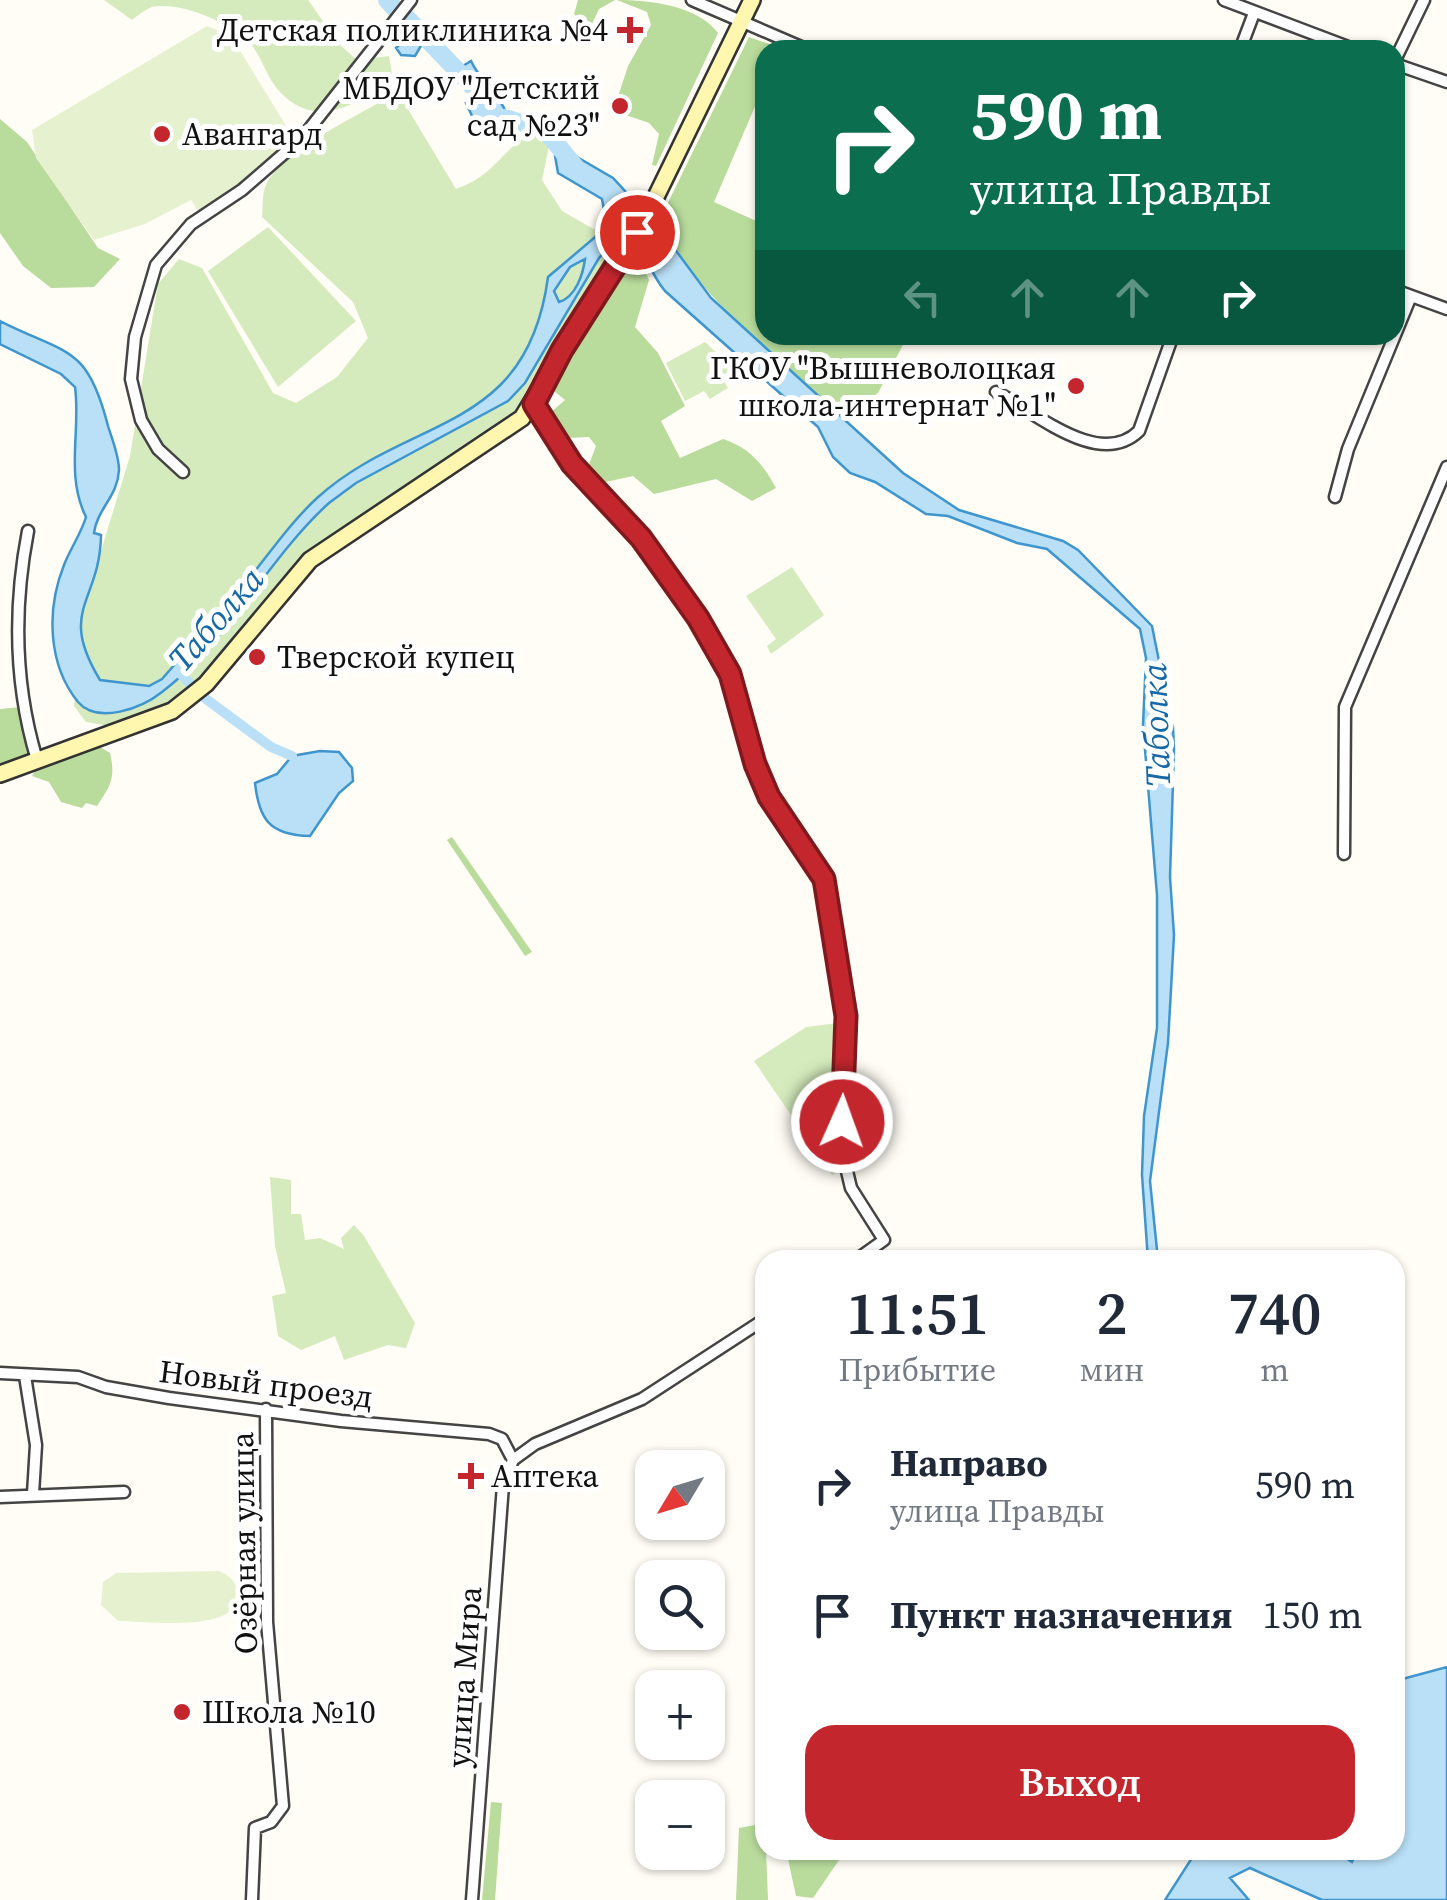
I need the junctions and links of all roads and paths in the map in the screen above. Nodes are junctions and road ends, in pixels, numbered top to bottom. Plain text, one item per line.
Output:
1 (411, 0) edge
2 (692, 0) edge
3 (752, 0) edge
4 (1224, 0) edge
5 (1424, 0) edge
6 (1254, 13) junction
7 (741, 24) junction
8 (782, 40) edge
9 (1244, 40) edge
10 (1328, 40) edge
11 (1405, 41) edge
12 (1405, 66) edge
13 (1447, 82) edge
14 (1405, 294) edge
15 (1411, 296) junction
16 (1447, 309) edge
17 (1405, 311) edge
18 (1169, 345) edge
19 (1391, 345) edge
20 (996, 392) dead end
21 (534, 404) junction
22 (1447, 467) edge
23 (183, 472) dead end
24 (1334, 497) dead end
25 (28, 530) dead end
26 (38, 760) junction
27 (0, 774) edge
28 (1344, 854) dead end
29 (870, 1250) edge
30 (755, 1326) edge
31 (0, 1373) edge
32 (25, 1376) junction
33 (266, 1409) junction
34 (513, 1460) junction
35 (124, 1492) dead end
36 (33, 1494) junction
37 (0, 1497) edge
38 (252, 1900) edge
39 (472, 1900) edge

1 - 23 street
2 - 7 street
3 - 7 street
4 - 6 street
5 - 11 street
6 - 9 street
6 - 10 street
7 - 8 street
7 - 21 street
12 - 13 street
14 - 15 street
15 - 16 street
15 - 17 street
18 - 20 street
19 - 24 street
21 - 26 street
21 - 29 street
22 - 28 street
25 - 26 street
26 - 27 street
30 - 34 street
31 - 32 street, Новый проезд
32 - 33 street, Новый проезд
32 - 36 street
33 - 34 street, Новый проезд
33 - 38 street, Озёрная улица
34 - 39 street, улица Мира
35 - 36 street
36 - 37 street

